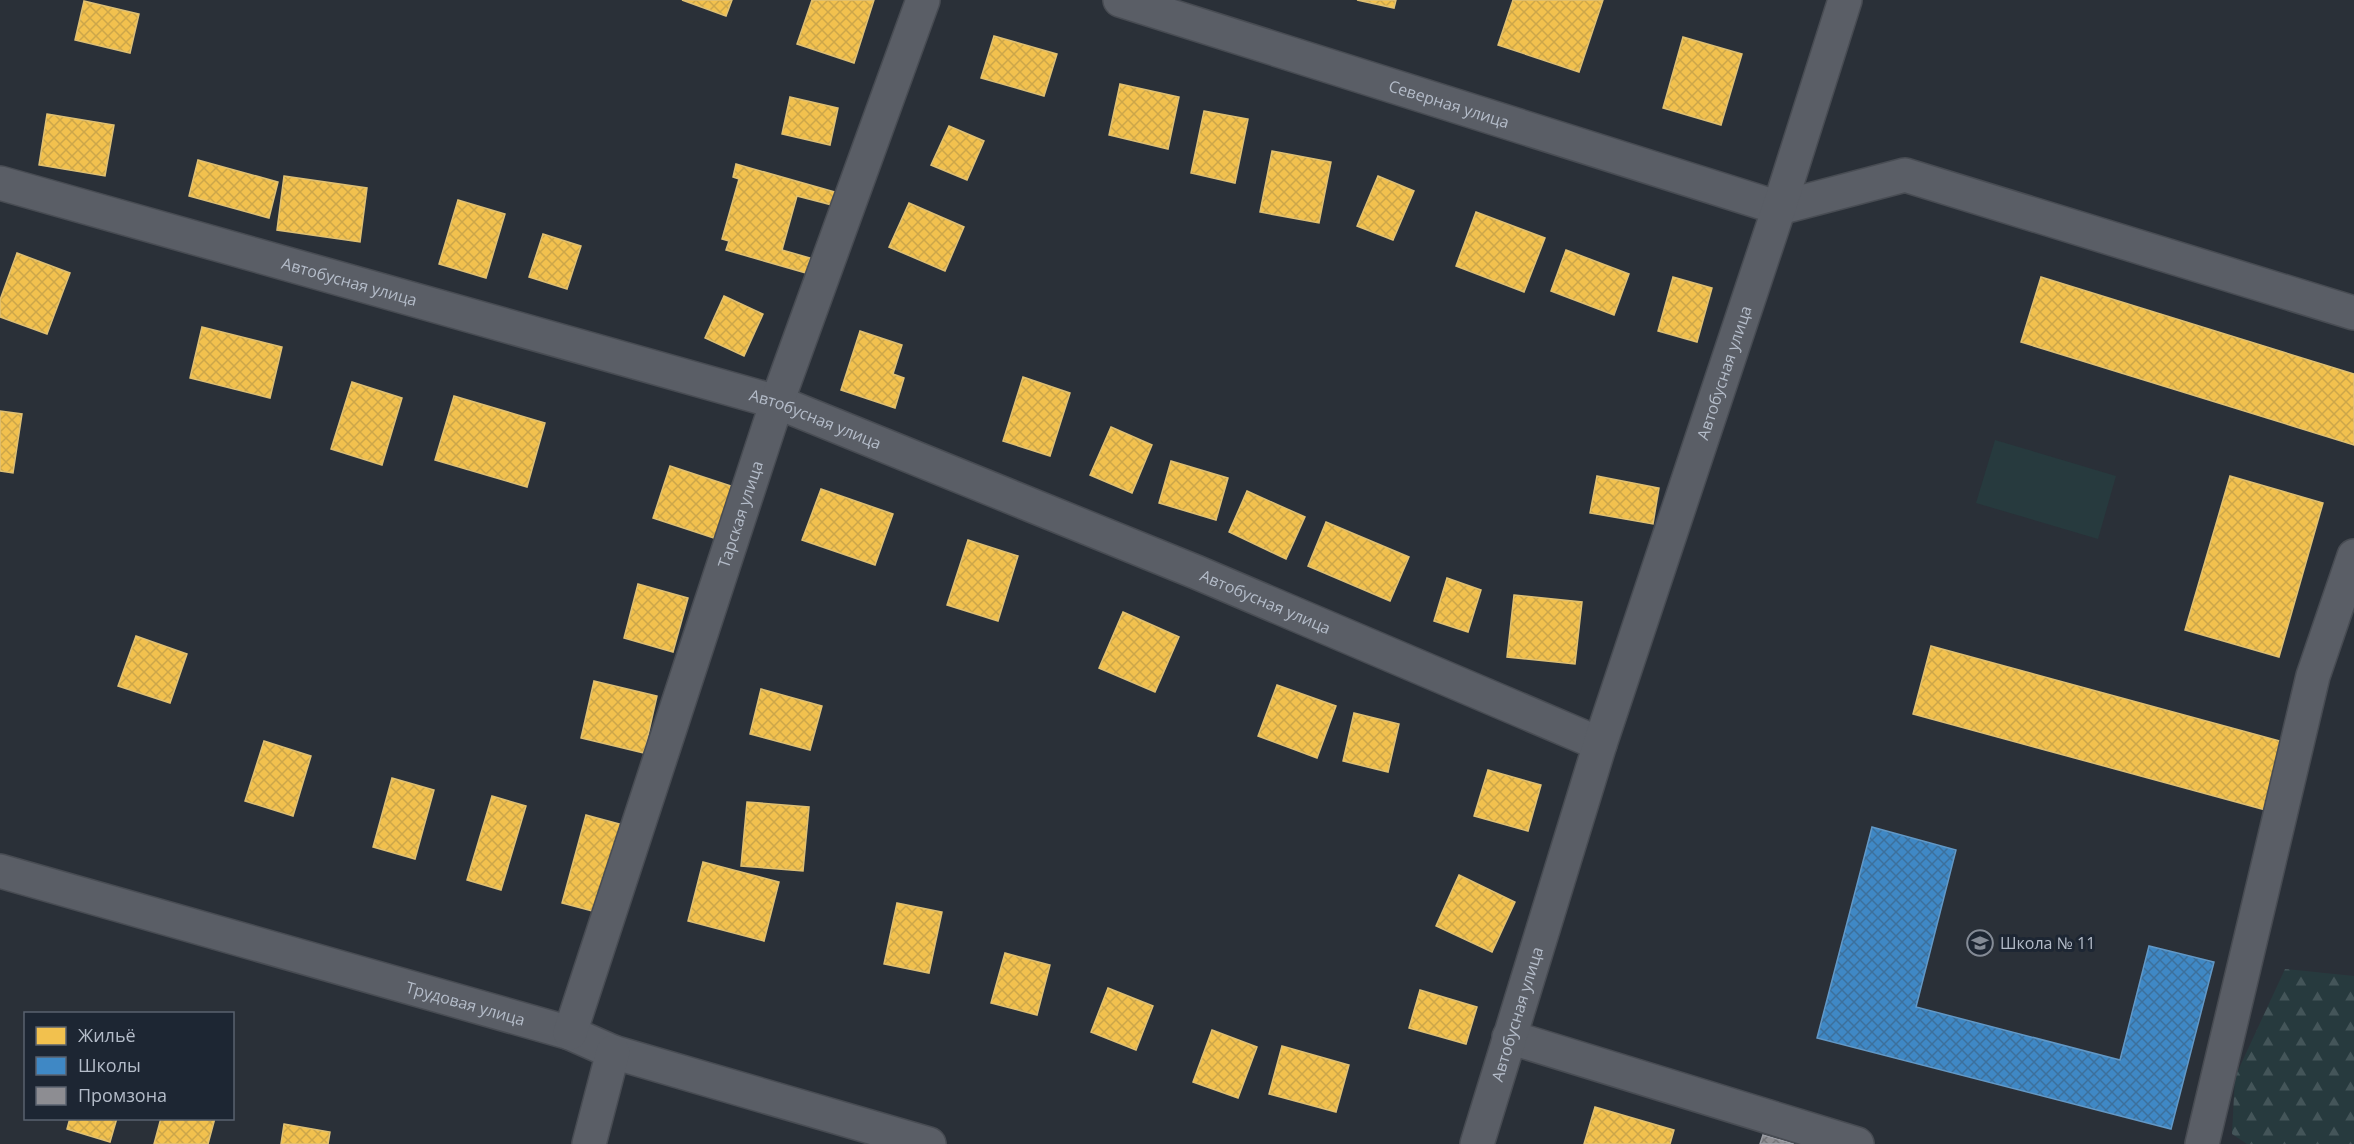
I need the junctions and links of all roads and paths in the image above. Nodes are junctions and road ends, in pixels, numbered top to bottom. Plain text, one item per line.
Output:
1 (923, 0) edge
2 (1120, 0) edge
3 (1845, 0) edge
4 (0, 183) edge
5 (1779, 208) junction
6 (2354, 313) edge
7 (777, 402) junction
8 (2354, 556) edge
9 (1600, 744) junction
10 (0, 871) edge
11 (570, 1033) junction
12 (1509, 1037) junction
13 (613, 1052) junction
14 (589, 1144) edge
15 (929, 1144) edge
16 (1477, 1144) edge
17 (1857, 1144) edge
18 (2202, 1144) edge

1 - 7 street, Тарская улица
2 - 5 street, Северная улица
3 - 5 street, Автобусная улица
4 - 7 street, Автобусная улица
5 - 6 street
5 - 9 street, Автобусная улица
7 - 9 street, Автобусная улица
7 - 11 street, Тарская улица
8 - 18 street
9 - 12 street, Автобусная улица
10 - 11 street, Трудовая улица
11 - 13 street, Трудовая улица
12 - 16 street, Автобусная улица
12 - 17 street
13 - 14 street
13 - 15 street, Трудовая улица

